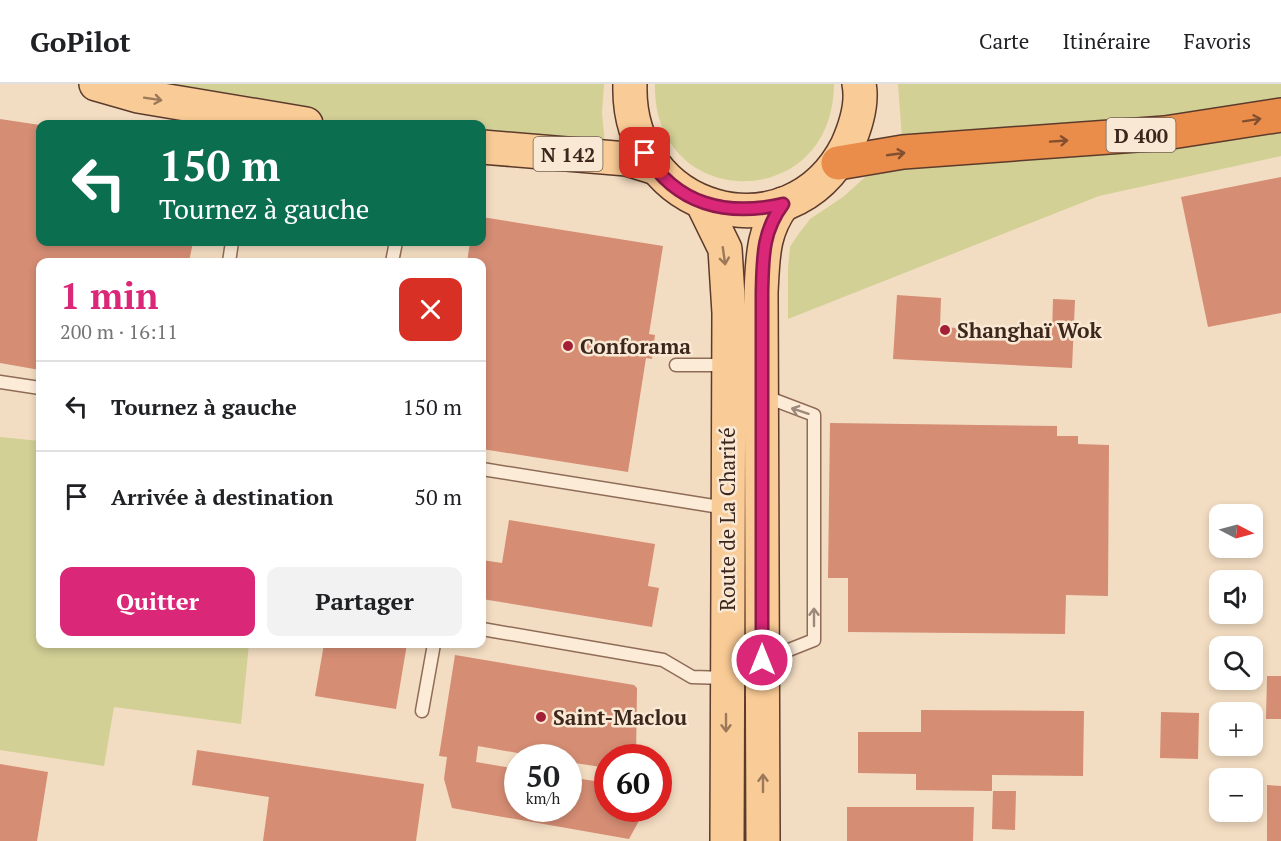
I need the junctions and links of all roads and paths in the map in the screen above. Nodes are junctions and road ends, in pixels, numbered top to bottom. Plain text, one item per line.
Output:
1 (96, 84) edge
2 (630, 84) edge
3 (859, 84) edge
4 (1281, 115) edge
5 (282, 120) edge
6 (486, 147) edge
7 (838, 163) junction
8 (653, 167) junction
9 (702, 202) junction
10 (783, 204) junction
11 (676, 364) dead end
12 (728, 365) junction
13 (0, 382) edge
14 (36, 387) edge
15 (762, 395) junction
16 (486, 470) edge
17 (726, 508) junction
18 (486, 630) edge
19 (433, 648) edge
20 (762, 660) junction
21 (726, 678) junction
22 (422, 711) dead end
23 (727, 841) edge
24 (763, 841) edge

1 -> 5 main road
2 - 8 main road
3 - 7 main road
7 -> 4 highway, D 400
6 - 8 main road, N 142
7 - 10 main road
8 - 9 main road
9 - 10 main road
9 -> 12 main road, Route de La Charité
10 - 15 main road, Route de La Charité
11 - 12 lane
12 - 17 main road, Route de La Charité
13 - 14 lane
15 - 20 main road, Route de La Charité
20 -> 15 lane
16 - 17 lane
17 - 21 main road, Route de La Charité
18 - 21 lane
19 - 22 lane
24 -> 20 main road, Route de La Charité
21 -> 23 main road, Route de La Charité

